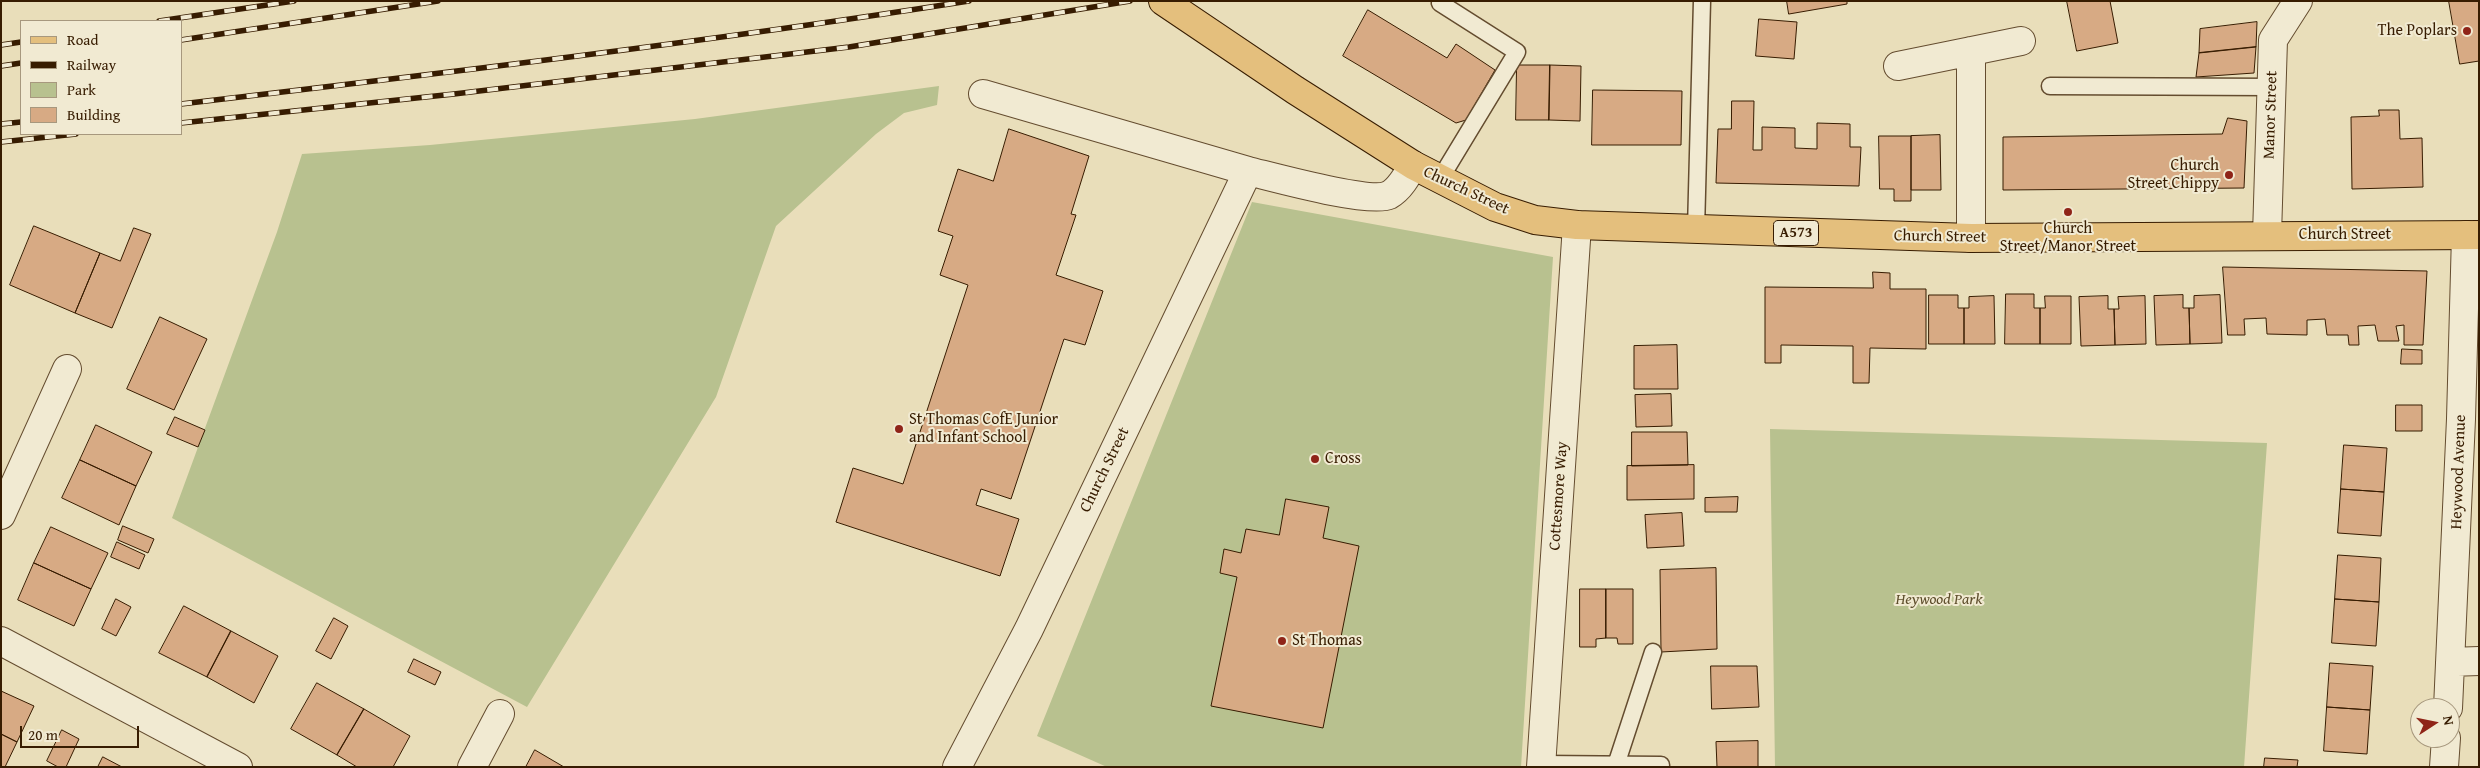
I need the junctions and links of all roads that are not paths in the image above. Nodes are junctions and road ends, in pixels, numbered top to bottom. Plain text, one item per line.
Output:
1 (1702, 1) edge
2 (2298, 1) edge
3 (1168, 4) edge
4 (1440, 4) dead end
5 (2021, 42) dead end
6 (1971, 51) junction
7 (1898, 66) dead end
8 (2050, 86) dead end
9 (2272, 88) junction
10 (983, 94) dead end
11 (1413, 165) junction
12 (1248, 171) junction
13 (1440, 179) junction
14 (1578, 225) junction
15 (1696, 230) junction
16 (2267, 235) junction
17 (2472, 235) edge
18 (1971, 238) junction
19 (67, 369) dead end
20 (2470, 419) edge
21 (1, 515) edge
22 (1, 641) edge
23 (1653, 652) dead end
24 (2450, 662) junction
25 (2479, 662) edge
26 (2448, 698) edge
27 (500, 714) dead end
28 (2445, 748) edge
29 (1541, 765) edge
30 (1616, 765) junction
31 (1661, 765) dead end
32 (238, 767) edge
33 (472, 767) edge
34 (957, 767) edge
35 (2444, 767) edge

1 - 15 lane
2 - 9 street, Manor Street
3 - 11 main road, Church Street / A573
4 - 13 lane
5 - 6 street
6 - 7 street
6 - 18 street
8 - 9 lane
9 - 16 street, Manor Street
10 - 12 street, Church Street
11 - 12 street, Church Street
11 - 13 main road, Church Street / A573
12 - 34 street, Church Street
13 - 14 main road, Church Street / A573
14 - 15 main road, Church Street / A573
14 - 29 street, Cottesmore Way
15 - 18 main road, Church Street / A573
16 - 17 main road, Church Street / A573
16 - 18 main road, Church Street / A573
17 - 20 street, Heywood Avenue
19 - 21 street
20 - 24 street, Heywood Avenue
22 - 32 street
23 - 30 lane
24 - 25 street
24 - 26 street, Heywood Avenue
27 - 33 street
28 - 35 street
29 - 30 lane
30 - 31 lane

